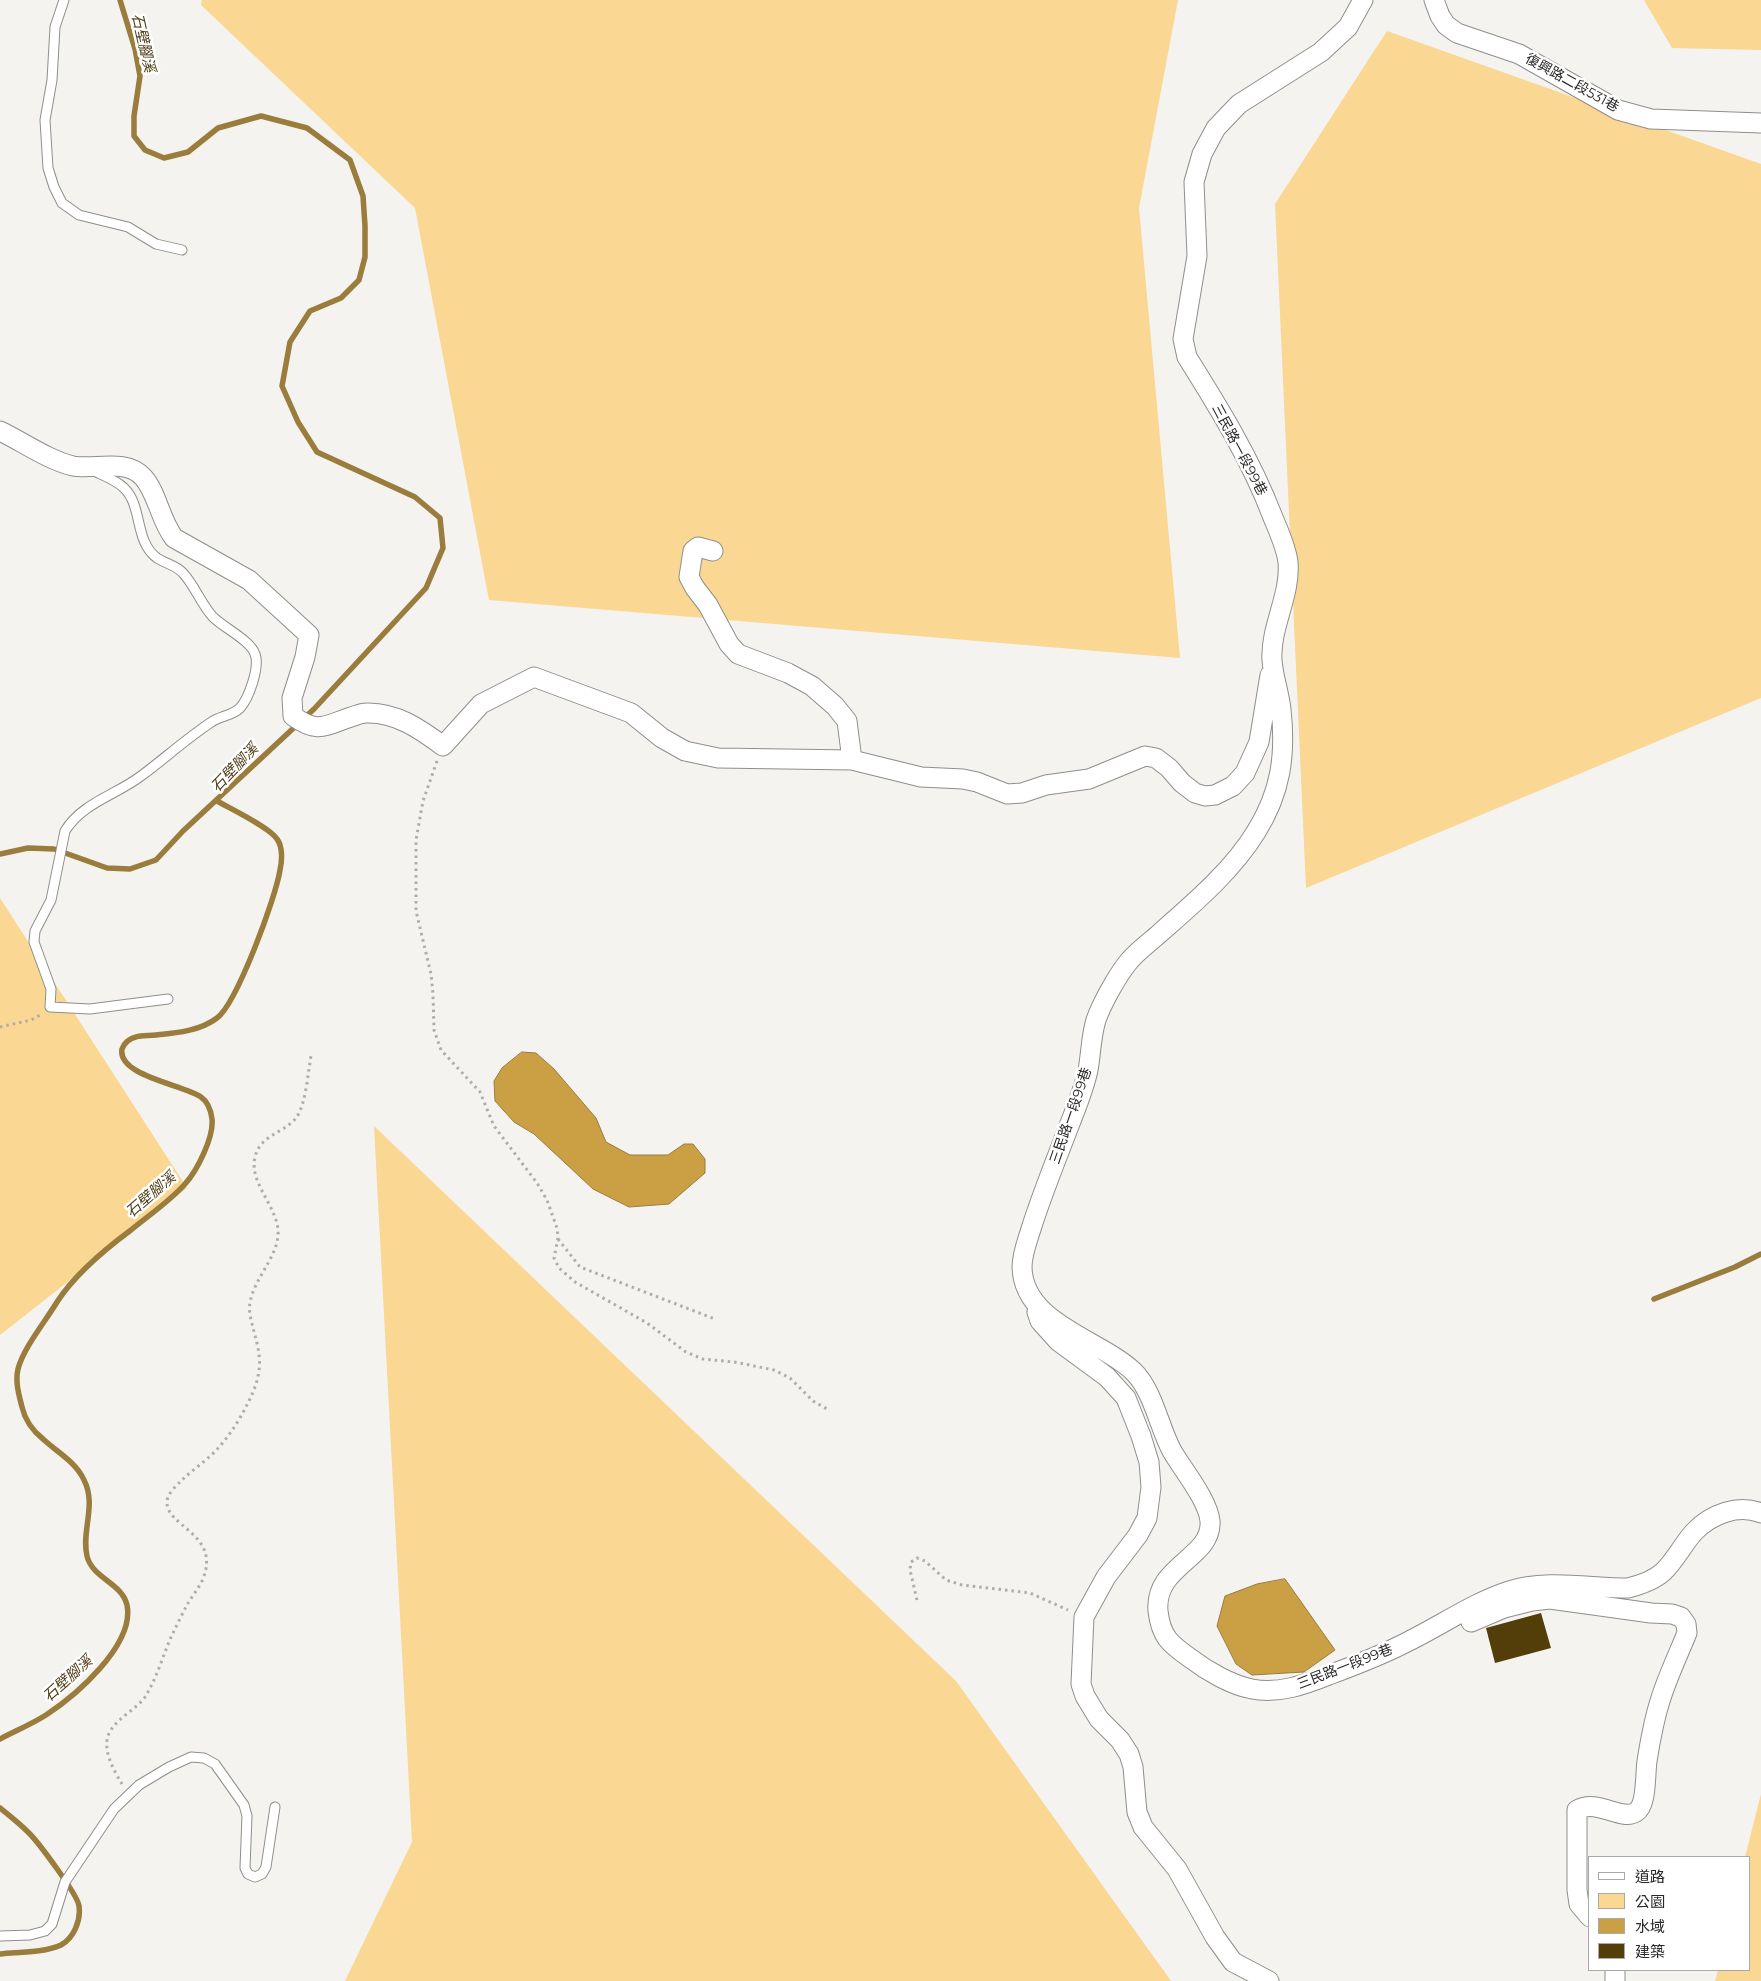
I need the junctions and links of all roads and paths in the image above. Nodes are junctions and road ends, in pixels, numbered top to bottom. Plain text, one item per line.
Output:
1 (64, 0) edge
2 (1363, 0) edge
3 (1434, 0) edge
4 (1761, 123) edge
5 (182, 250) dead end
6 (0, 431) edge
7 (85, 467) junction
8 (713, 551) dead end
9 (1272, 662) junction
10 (443, 746) junction
11 (852, 760) junction
12 (168, 1000) dead end
13 (50, 1006) junction
14 (0, 1026) edge
15 (311, 1056) dead end
16 (558, 1238) junction
17 (1032, 1302) junction
18 (715, 1319) dead end
19 (827, 1409) dead end
20 (1761, 1513) edge
21 (916, 1600) dead end
22 (1084, 1617) junction
23 (1386, 1652) junction
24 (128, 1795) junction
25 (275, 1807) dead end
26 (1588, 1915) edge
27 (0, 1936) edge
28 (1269, 1981) edge

1 - 5 lane
2 - 9 street, 三民路一段99巷
3 - 4 street, 復興路二段531巷
6 - 7 street
7 - 10 street
7 - 13 lane
8 - 11 street
9 - 11 street
9 - 17 street, 三民路一段99巷
10 - 11 street
10 - 16 path
12 - 13 lane
13 - 14 path
15 - 24 path
16 - 18 path
16 - 19 path
17 - 22 street
17 - 23 street, 三民路一段99巷
20 - 23 street, 三民路一段99巷
21 - 22 path
22 - 28 street
23 - 26 street
24 - 25 lane
24 - 27 lane

